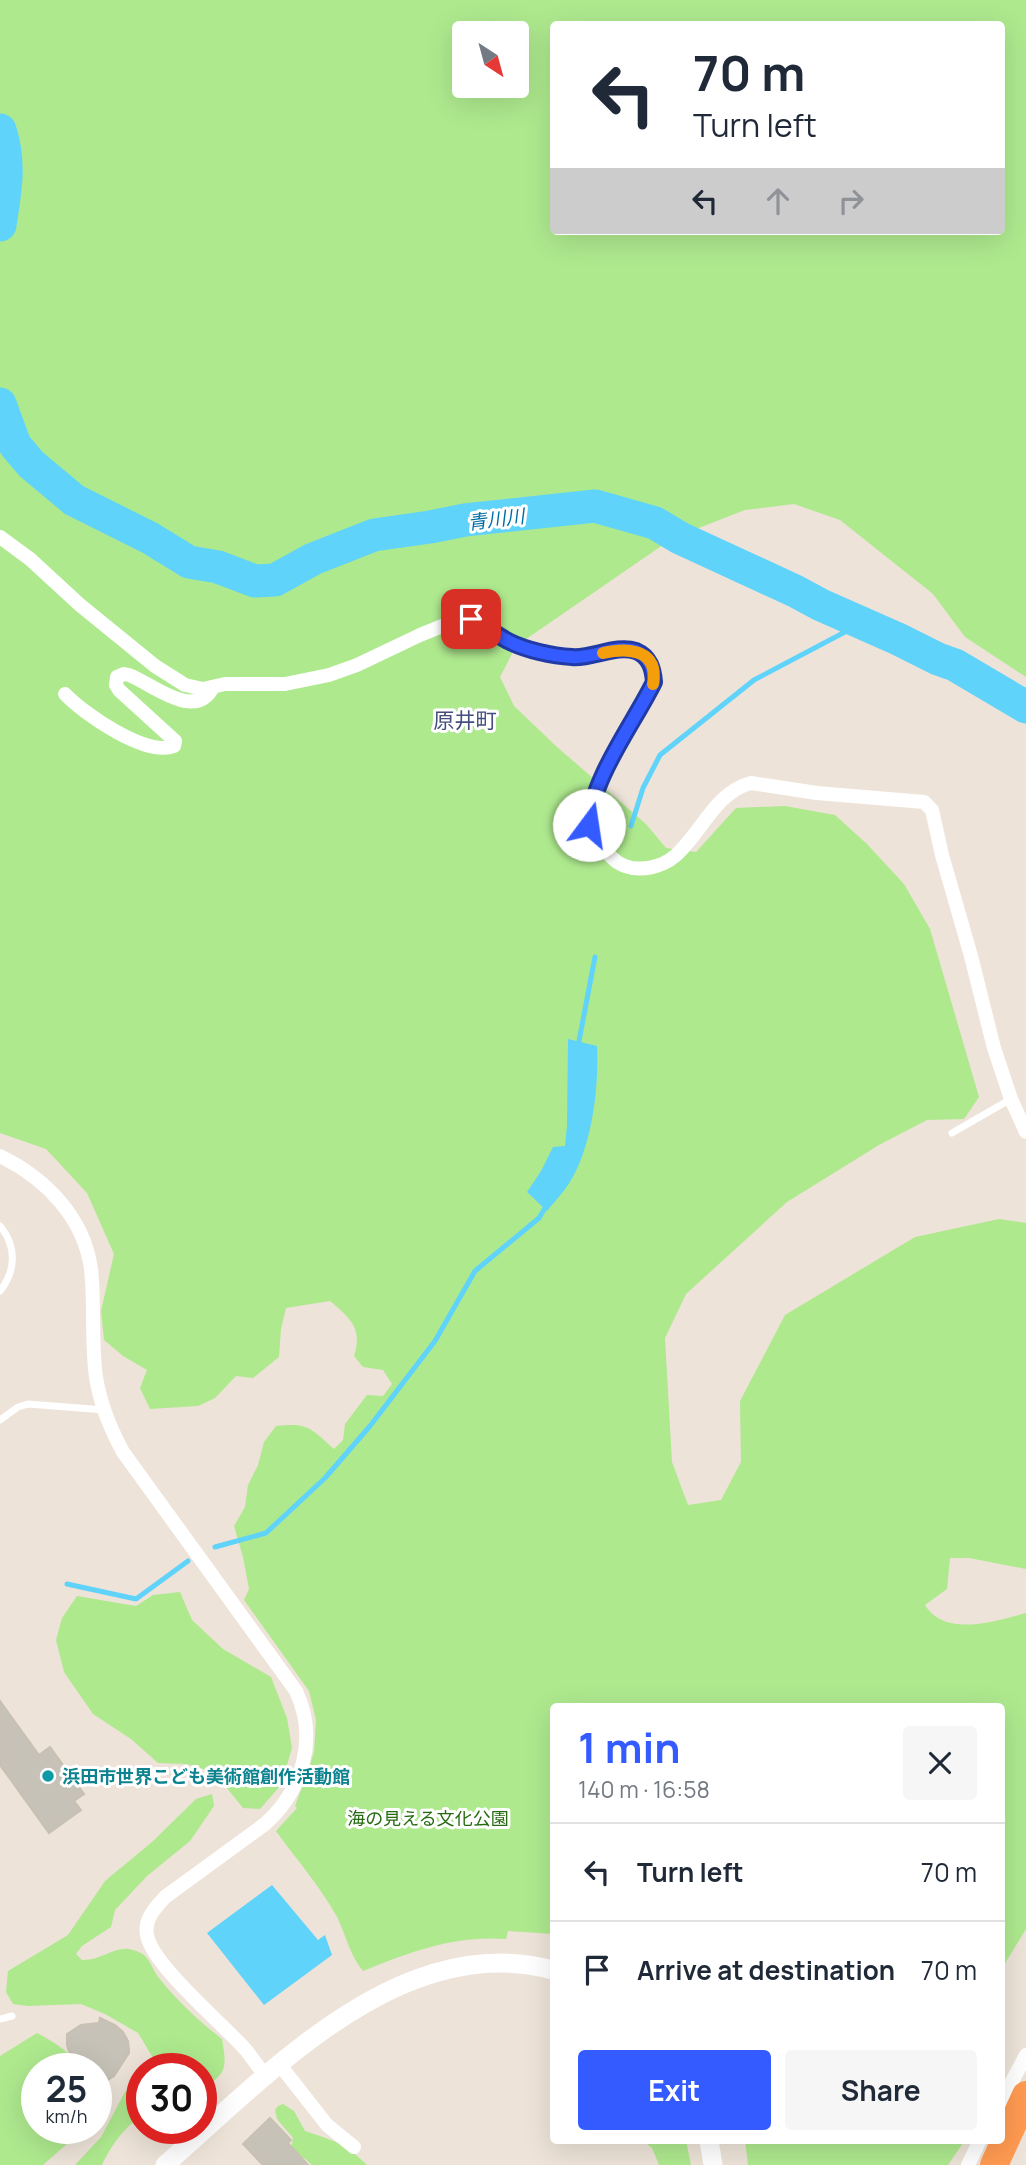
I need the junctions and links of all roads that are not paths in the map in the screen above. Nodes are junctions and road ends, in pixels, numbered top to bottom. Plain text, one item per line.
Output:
1 (0, 537) edge
2 (213, 687) junction
3 (65, 694) dead end
4 (1011, 1099) junction
5 (1026, 1132) edge
6 (952, 1133) dead end
7 (0, 1156) edge
8 (0, 1226) edge
9 (0, 1291) edge
10 (105, 1410) junction
11 (0, 1420) edge
12 (550, 1970) edge
13 (12, 2016) dead end
14 (0, 2019) edge
15 (1026, 2055) edge
16 (273, 2071) junction
17 (1005, 2094) edge
18 (1026, 2095) edge
19 (1005, 2141) edge
20 (710, 2144) edge
21 (978, 2144) edge
22 (1004, 2144) edge
23 (354, 2147) dead end
24 (165, 2165) edge
25 (713, 2165) edge
26 (968, 2165) edge
27 (994, 2165) edge

1 - 2 street
2 - 3 street
2 - 4 street
4 - 5 street
4 - 6 lane
7 - 10 street
8 - 9 lane
10 - 11 lane
10 - 16 street
12 - 16 street
13 - 14 lane
15 - 17 street
16 - 23 street
16 - 24 street
18 - 19 highway
20 - 25 street
21 - 26 street
22 - 27 highway

